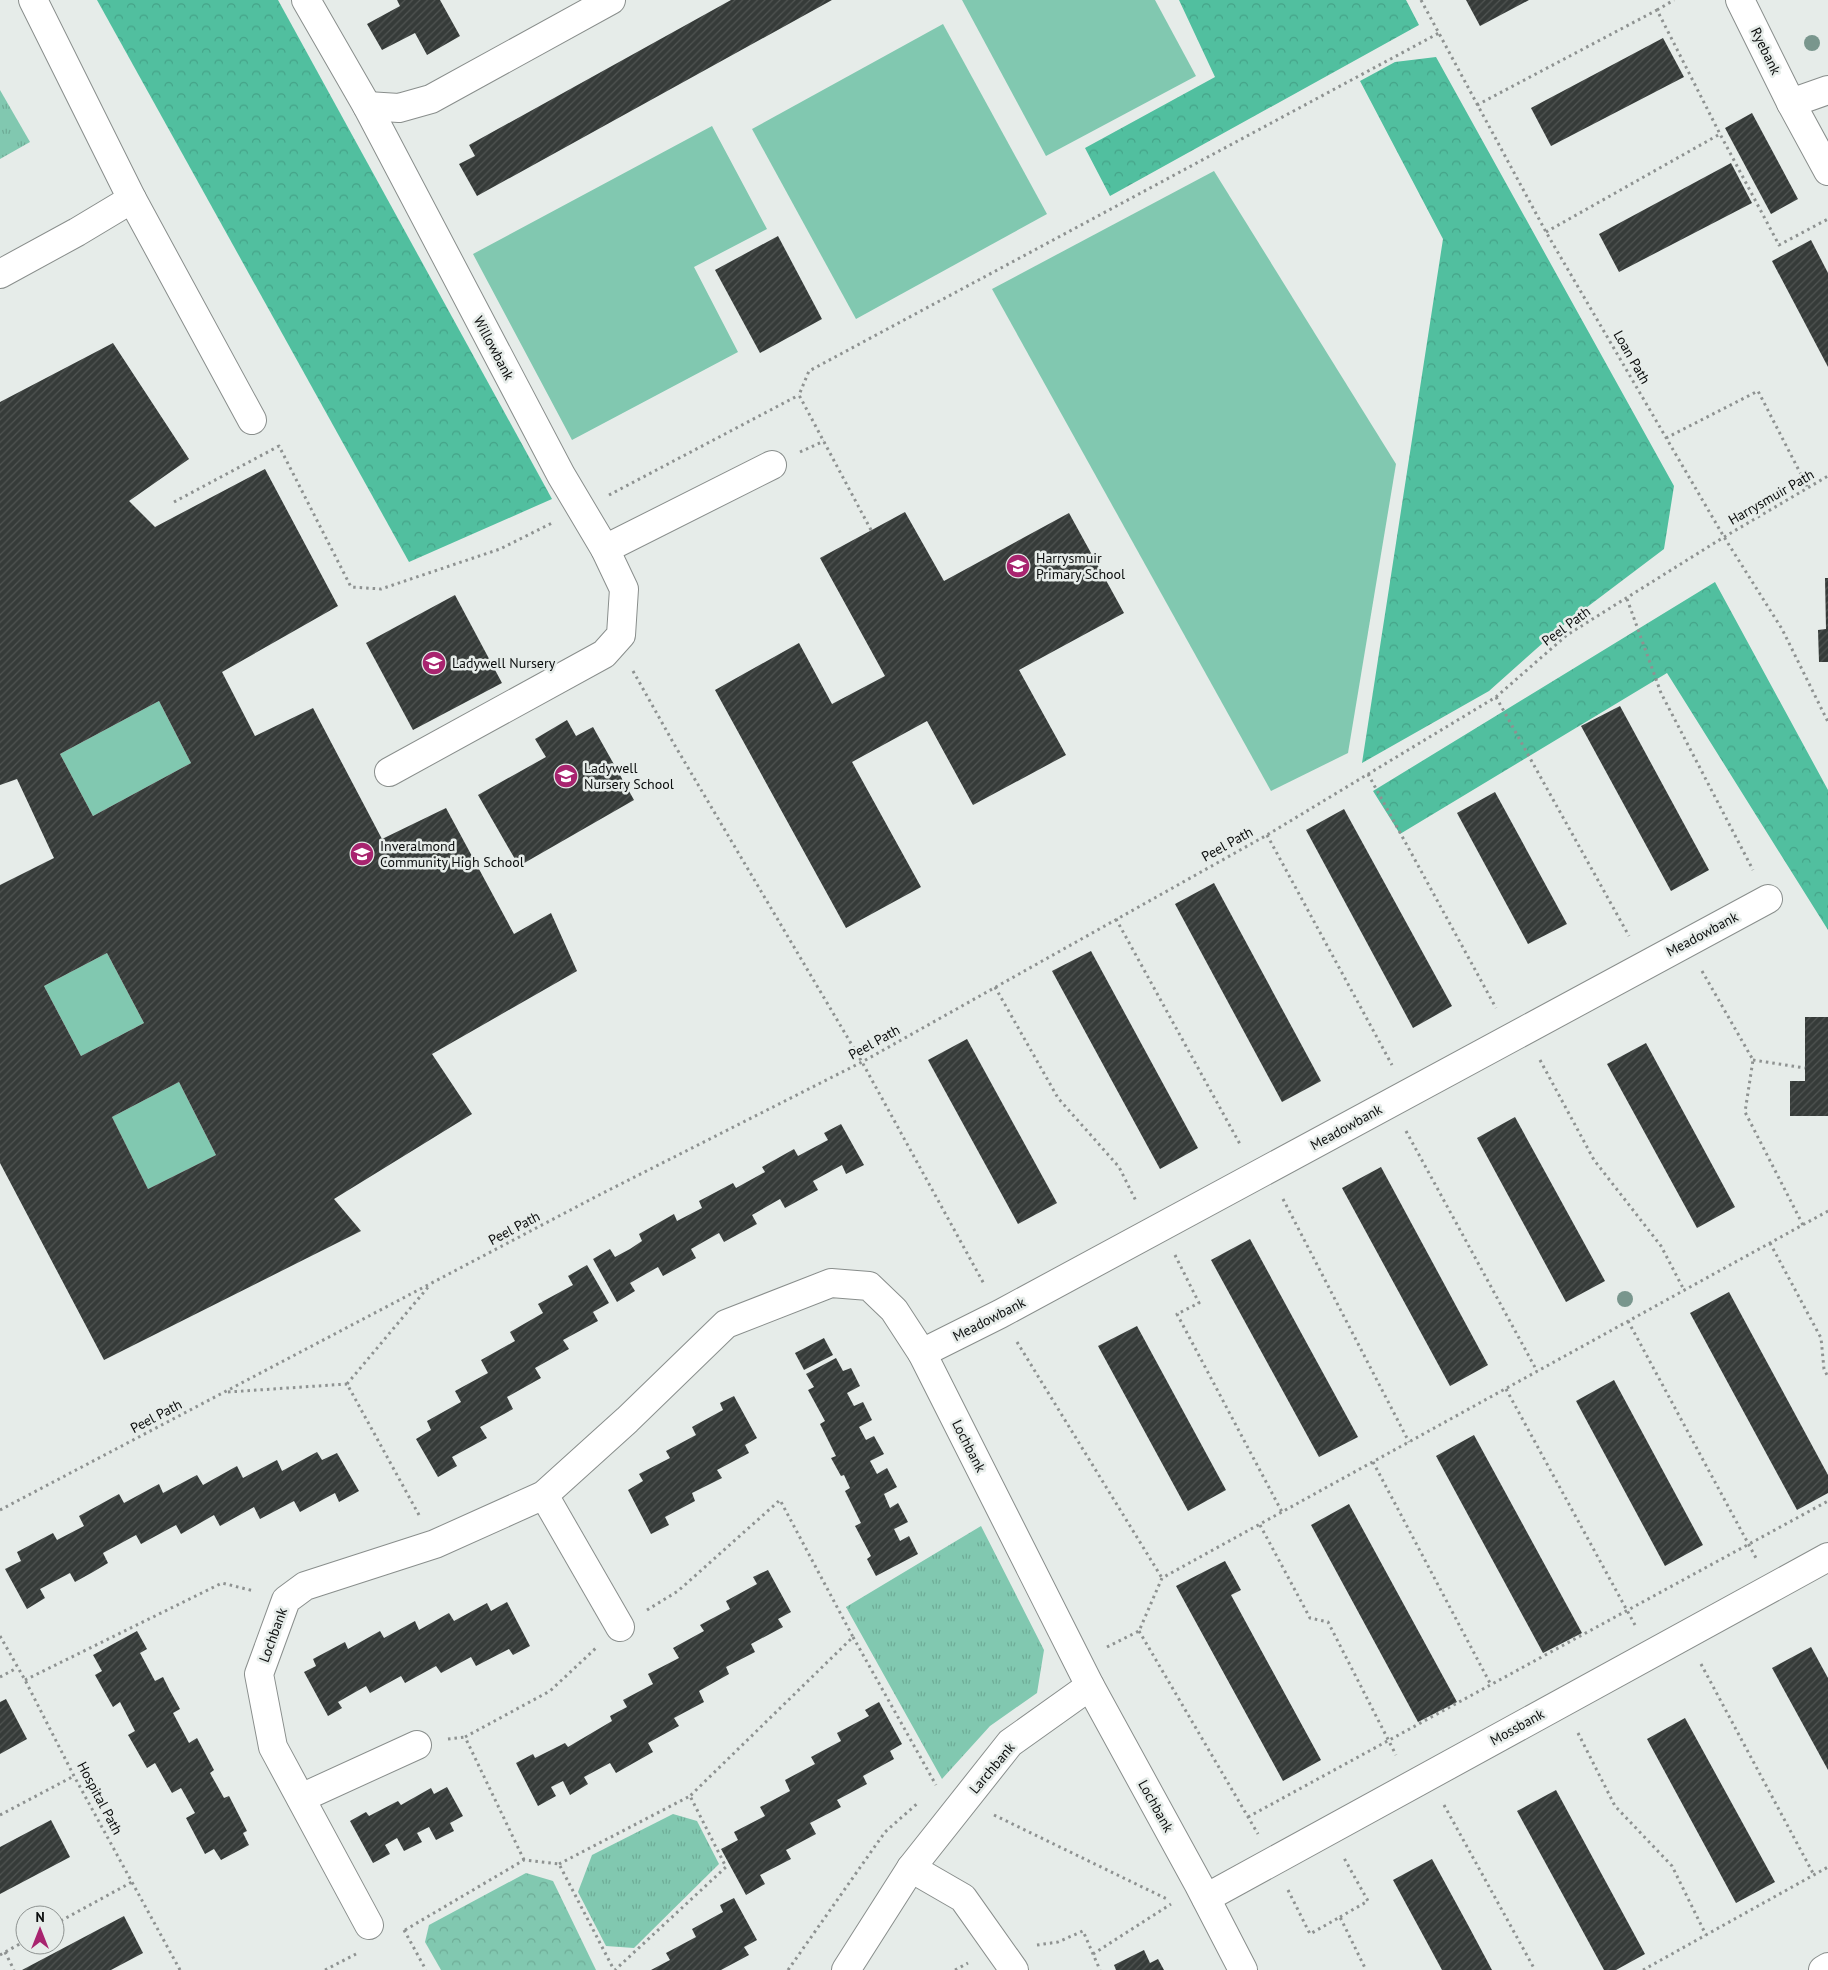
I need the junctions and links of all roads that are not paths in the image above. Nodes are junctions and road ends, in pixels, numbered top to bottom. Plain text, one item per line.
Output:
1 (33, 0) edge
2 (306, 0) edge
3 (611, 0) edge
4 (1740, 0) edge
5 (1828, 90) edge
6 (1791, 103) junction
7 (367, 106) junction
8 (1828, 171) edge
9 (132, 199) junction
10 (0, 274) edge
11 (252, 420) dead end
12 (772, 464) dead end
13 (605, 549) junction
14 (389, 772) dead end
15 (1768, 899) road end
16 (922, 1353) junction
17 (544, 1495) junction
18 (1828, 1557) edge
19 (620, 1627) road end
20 (1090, 1686) junction
21 (417, 1745) dead end
22 (301, 1798) junction
23 (911, 1868) junction
24 (1206, 1898) junction
25 (368, 1925) dead end
26 (1828, 1967) edge
27 (846, 1970) edge
28 (1014, 1970) edge
29 (1243, 1970) edge
30 (1823, 1970) edge

1 - 9 street
2 - 7 street, Willowbank
3 - 7 street
4 - 6 street, Ryebank
5 - 6 street
6 - 8 street, Ryebank
7 - 13 street, Willowbank
9 - 10 street
9 - 11 street
12 - 13 street
13 - 14 street, Willowbank
15 - 16 street, Meadowbank
16 - 17 street, Lochbank
16 - 20 street, Lochbank
17 - 19 street
17 - 22 street, Lochbank
18 - 24 street, Mossbank
20 - 23 street, Larchbank
20 - 24 street, Lochbank
21 - 22 street
22 - 25 street, Lochbank
23 - 27 street, Larchbank
23 - 28 street
24 - 29 street, Lochbank
26 - 30 street

